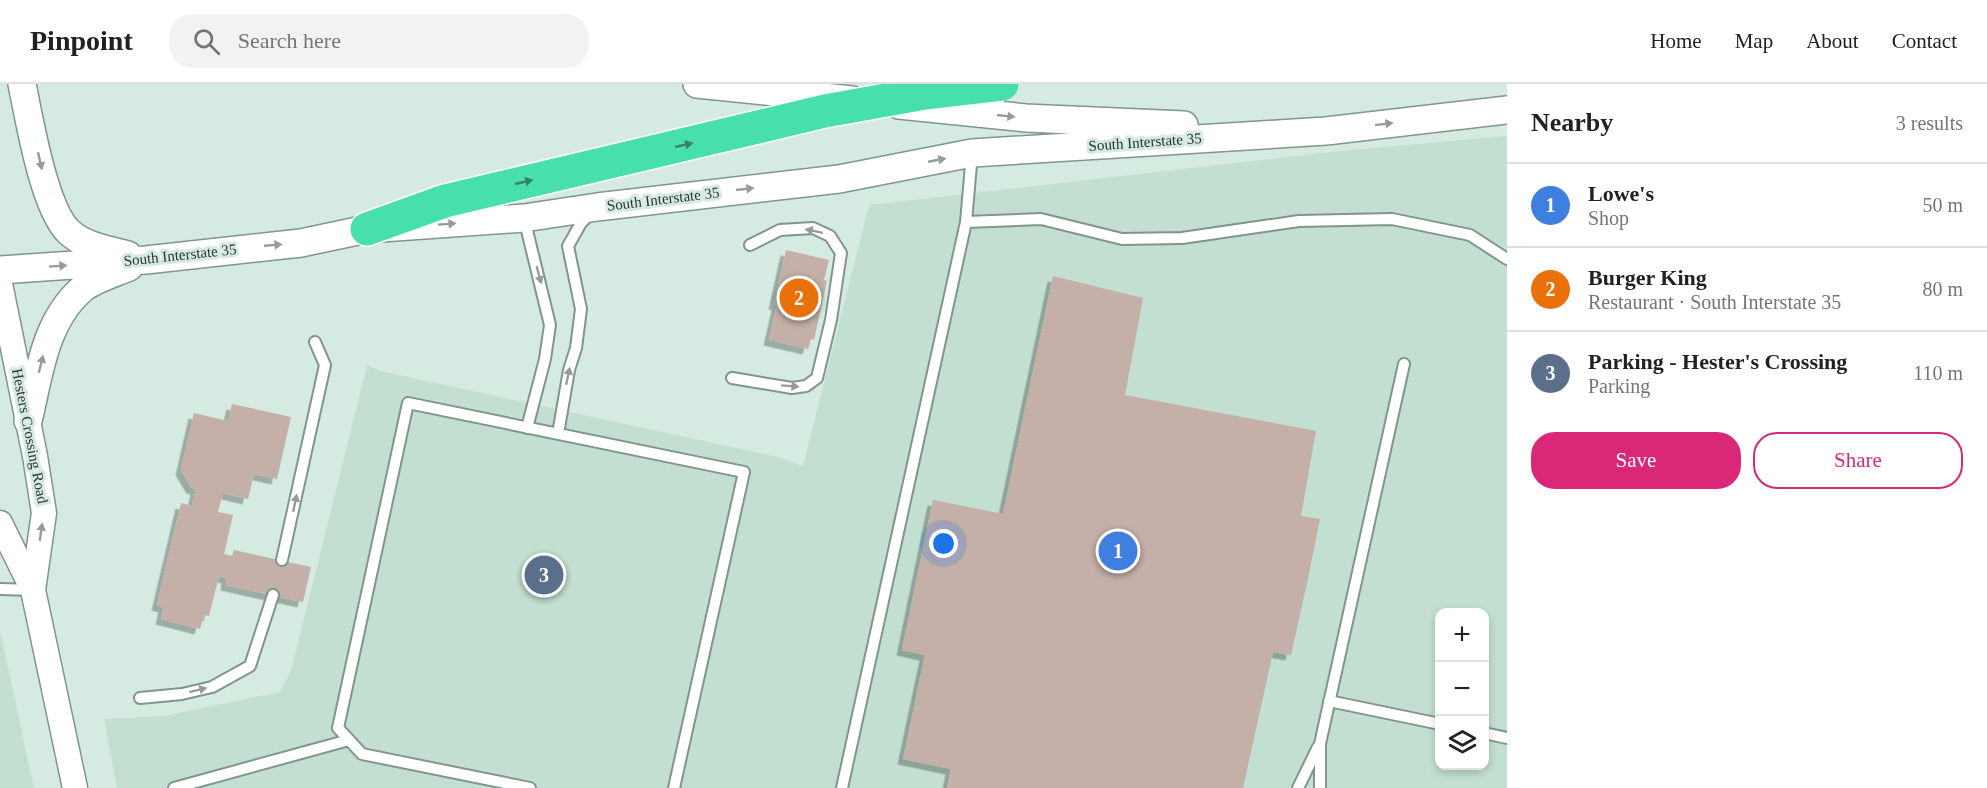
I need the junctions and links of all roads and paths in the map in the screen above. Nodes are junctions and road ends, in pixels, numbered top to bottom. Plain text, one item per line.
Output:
1 (697, 84) edge
2 (1002, 84) edge
3 (24, 94) edge
4 (1507, 110) edge
5 (1326, 131) junction
6 (972, 153) junction
7 (597, 207) junction
8 (524, 218) junction
9 (966, 222) junction
10 (368, 229) junction
11 (750, 245) dead end
12 (1507, 259) edge
13 (146, 260) junction
14 (0, 270) edge
15 (0, 284) edge
16 (315, 342) dead end
17 (1404, 364) dead end
18 (732, 378) dead end
19 (28, 421) junction
20 (527, 428) junction
21 (558, 434) junction
22 (0, 523) edge
23 (282, 560) dead end
24 (0, 589) edge
25 (33, 590) junction
26 (273, 596) dead end
27 (140, 698) dead end
28 (1329, 701) junction
29 (1435, 723) edge
30 (1489, 734) edge
31 (1507, 738) edge
32 (349, 740) junction
33 (1320, 744) junction
34 (75, 788) edge
35 (174, 788) edge
36 (530, 788) edge
37 (674, 788) edge
38 (842, 788) edge
39 (1298, 788) edge
40 (1320, 788) edge

1 -> 5 main road, South Interstate 35
10 -> 2 highway, bridge
3 -> 13 main road
5 -> 4 main road, South Interstate 35
5 - 6 main road, South Interstate 35
7 -> 6 main road, South Interstate 35
6 - 9 lane
7 - 8 main road, South Interstate 35
21 -> 7 lane
10 -> 8 main road, South Interstate 35
8 -> 20 lane
9 - 12 lane
9 - 38 lane
13 -> 10 main road, South Interstate 35
18 -> 11 lane
14 -> 13 main road, South Interstate 35
19 -> 13 main road
15 - 19 street, Hesters Crossing Road
23 -> 16 lane
17 - 28 lane
25 -> 19 street, Hesters Crossing Road
20 - 21 lane
20 - 32 lane
21 - 37 lane
22 - 25 street, Hesters Crossing Road
24 - 25 lane
25 - 34 street, Hesters Crossing Road
27 -> 26 lane
28 - 29 lane
28 - 33 lane
30 - 31 lane
32 - 35 lane
32 - 36 lane
33 - 39 lane
33 - 40 lane

